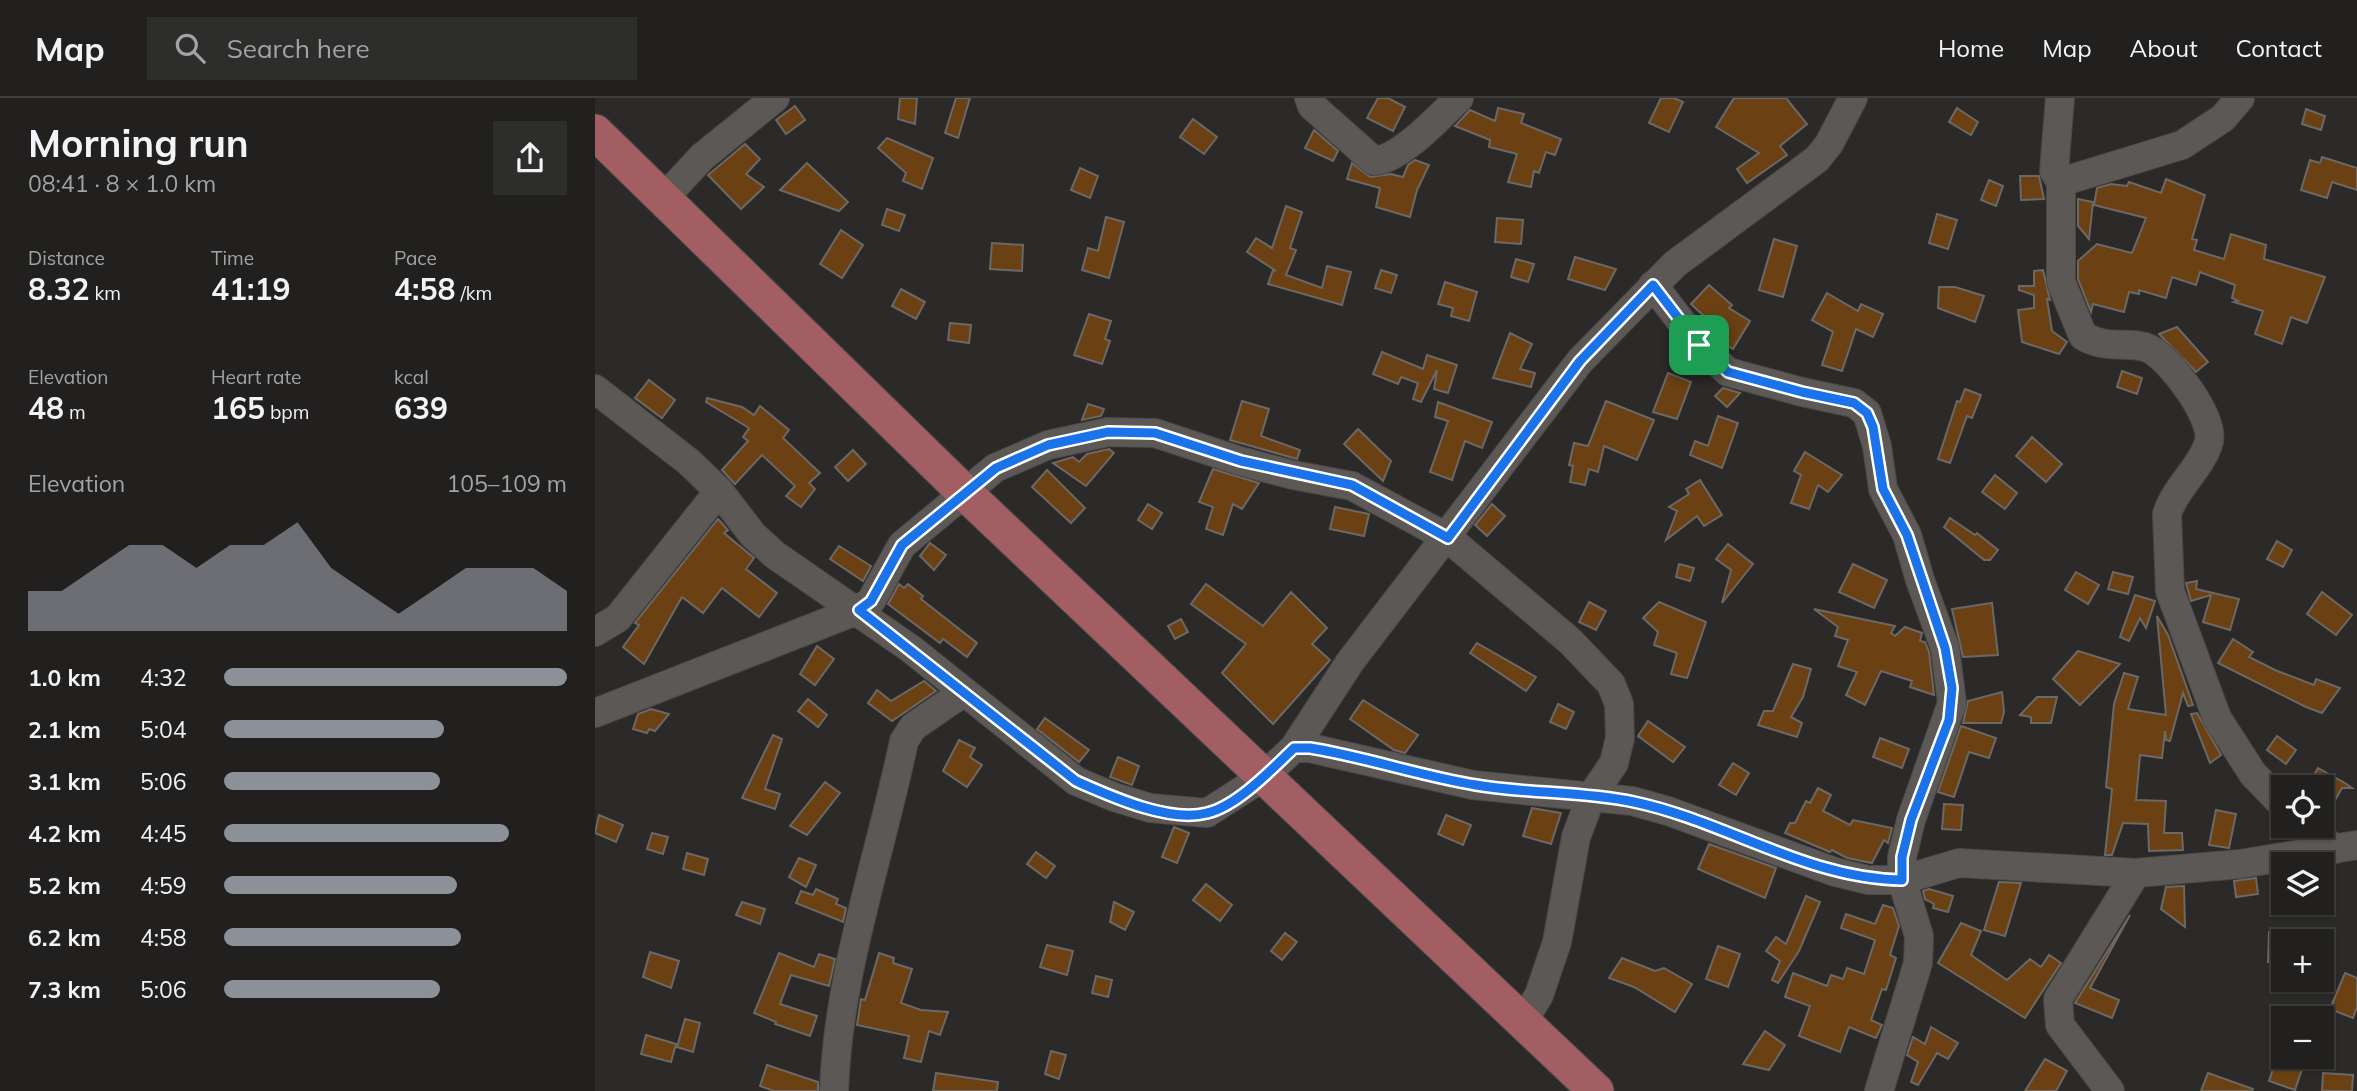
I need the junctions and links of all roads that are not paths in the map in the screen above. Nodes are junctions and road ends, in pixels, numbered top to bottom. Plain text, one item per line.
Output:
1 (775, 98) edge
2 (1309, 98) edge
3 (1459, 98) edge
4 (1853, 98) edge
5 (2060, 98) edge
6 (2240, 98) edge
7 (595, 132) edge
8 (2061, 181) junction
9 (664, 198) junction
10 (1653, 285) junction
11 (595, 389) edge
12 (719, 491) junction
13 (964, 492) junction
14 (1448, 538) junction
15 (859, 610) junction
16 (595, 632) edge
17 (964, 692) junction
18 (595, 713) edge
19 (1294, 748) junction
20 (1263, 777) junction
21 (2271, 793) edge
22 (1591, 797) junction
23 (2329, 838) edge
24 (2346, 847) edge
25 (2136, 873) junction
26 (1902, 880) junction
27 (1524, 1020) junction
28 (834, 1091) edge
29 (1596, 1091) edge
30 (1879, 1091) edge
31 (2110, 1091) edge

1 - 9 street
2 - 3 street
4 - 10 street
5 - 8 street
6 - 8 street
7 - 9 main road
8 - 21 street
9 - 13 main road
10 - 14 street
10 - 26 street
11 - 12 street
12 - 15 street
12 - 16 street
13 - 14 street
13 - 15 street
13 - 20 main road
14 - 19 street
14 - 22 street
15 - 17 street
15 - 18 street
17 - 20 street
17 - 28 street
19 - 20 street
19 - 22 street
20 - 27 main road
22 - 26 street
22 - 27 street
23 - 24 street
24 - 25 street
25 - 26 street
25 - 31 street
26 - 30 street
27 - 29 main road

